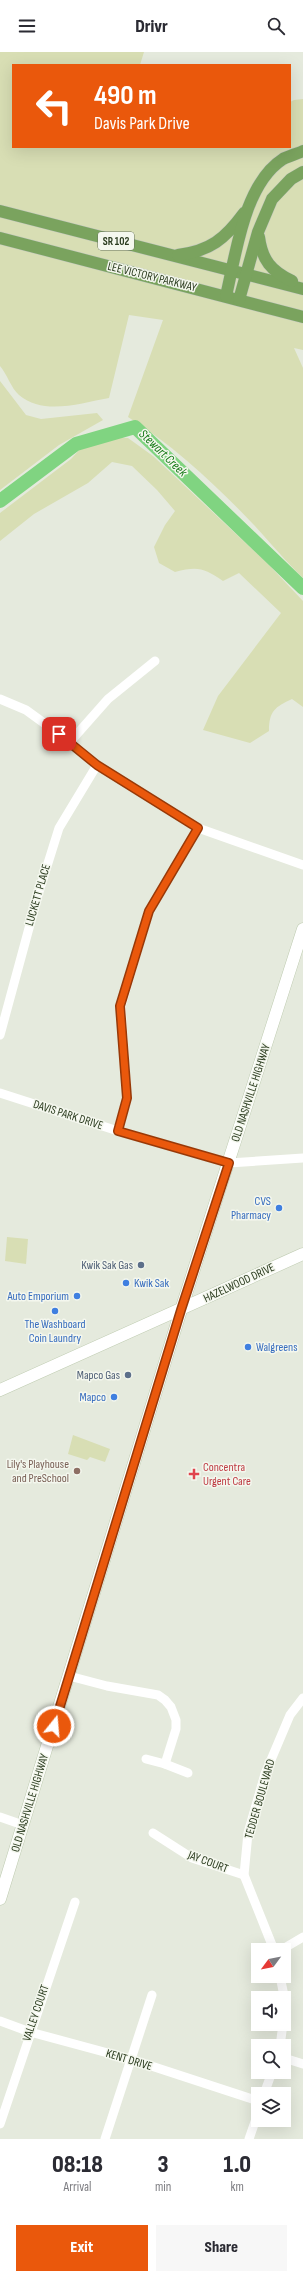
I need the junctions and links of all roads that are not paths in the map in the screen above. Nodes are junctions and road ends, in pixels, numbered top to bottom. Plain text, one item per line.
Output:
1 (303, 151) edge
2 (303, 172) edge
3 (246, 209) junction
4 (0, 211) edge
5 (258, 232) junction
6 (0, 238) edge
7 (170, 255) junction
8 (232, 272) junction
9 (246, 274) junction
10 (303, 284) edge
11 (303, 290) edge
12 (226, 296) junction
13 (239, 300) junction
14 (303, 317) edge
15 (155, 661) dead end
16 (0, 699) edge
17 (70, 742) junction
18 (97, 765) junction
19 (198, 828) junction
20 (303, 865) edge
21 (303, 929) edge
22 (0, 1035) edge
23 (0, 1093) edge
24 (118, 1131) junction
25 (303, 1158) edge
26 (229, 1163) junction
27 (303, 1254) edge
28 (181, 1310) junction
29 (0, 1390) edge
30 (69, 1676) junction
31 (303, 1698) edge
32 (146, 1759) dead end
33 (166, 1764) junction
34 (188, 1772) dead end
35 (0, 1817) edge
36 (23, 1824) junction
37 (153, 1833) dead end
38 (244, 1875) junction
39 (0, 1899) edge
40 (75, 1902) dead end
41 (303, 1936) edge
42 (271, 1943) edge
43 (291, 1944) edge
44 (152, 1995) dead end
45 (0, 2021) edge
46 (30, 2032) junction
47 (130, 2059) junction
48 (291, 2060) edge
49 (303, 2064) edge
50 (251, 2099) edge
51 (0, 2124) edge
52 (253, 2127) edge
53 (105, 2139) edge
54 (249, 2139) edge

1 - 3 main road
2 - 5 main road
3 - 7 main road
3 - 8 main road
4 - 7 main road, LEE VICTORY PARKWAY / SR 102
5 - 9 main road
5 - 10 main road
6 - 12 main road, LEE VICTORY PARKWAY / SR 102
7 - 8 main road, LEE VICTORY PARKWAY / SR 102
8 - 9 main road, LEE VICTORY PARKWAY / SR 102
8 - 12 main road
9 - 11 main road, LEE VICTORY PARKWAY / SR 102
9 - 13 main road
12 - 13 main road, LEE VICTORY PARKWAY / SR 102
13 - 14 main road, LEE VICTORY PARKWAY / SR 102
15 - 17 street
16 - 17 street
17 - 18 street
18 - 19 street
18 - 22 street, LUCKETT PLACE
19 - 20 street
19 - 24 street
21 - 26 main road, OLD NASHVILLE HIGHWAY
23 - 24 street, DAVIS PARK DRIVE
24 - 26 street, DAVIS PARK DRIVE
25 - 26 street, DAVIS PARK DRIVE
26 - 28 main road, OLD NASHVILLE HIGHWAY
27 - 28 main road, HAZELWOOD DRIVE
28 - 29 main road, HAZELWOOD DRIVE
28 - 30 main road, OLD NASHVILLE HIGHWAY
30 - 33 street
30 - 36 main road, OLD NASHVILLE HIGHWAY
31 - 38 street, TEDDER BOULEVARD
32 - 33 street
33 - 34 street
35 - 36 street
36 - 39 main road, OLD NASHVILLE HIGHWAY
37 - 38 street, JAY COURT
38 - 42 street, TEDDER BOULEVARD
40 - 46 street, VALLEY COURT
41 - 43 street
44 - 47 street
45 - 46 street, KENT DRIVE
46 - 47 street, KENT DRIVE
46 - 51 street, VALLEY COURT
47 - 50 street, KENT DRIVE
47 - 53 street
48 - 49 street
52 - 54 street

